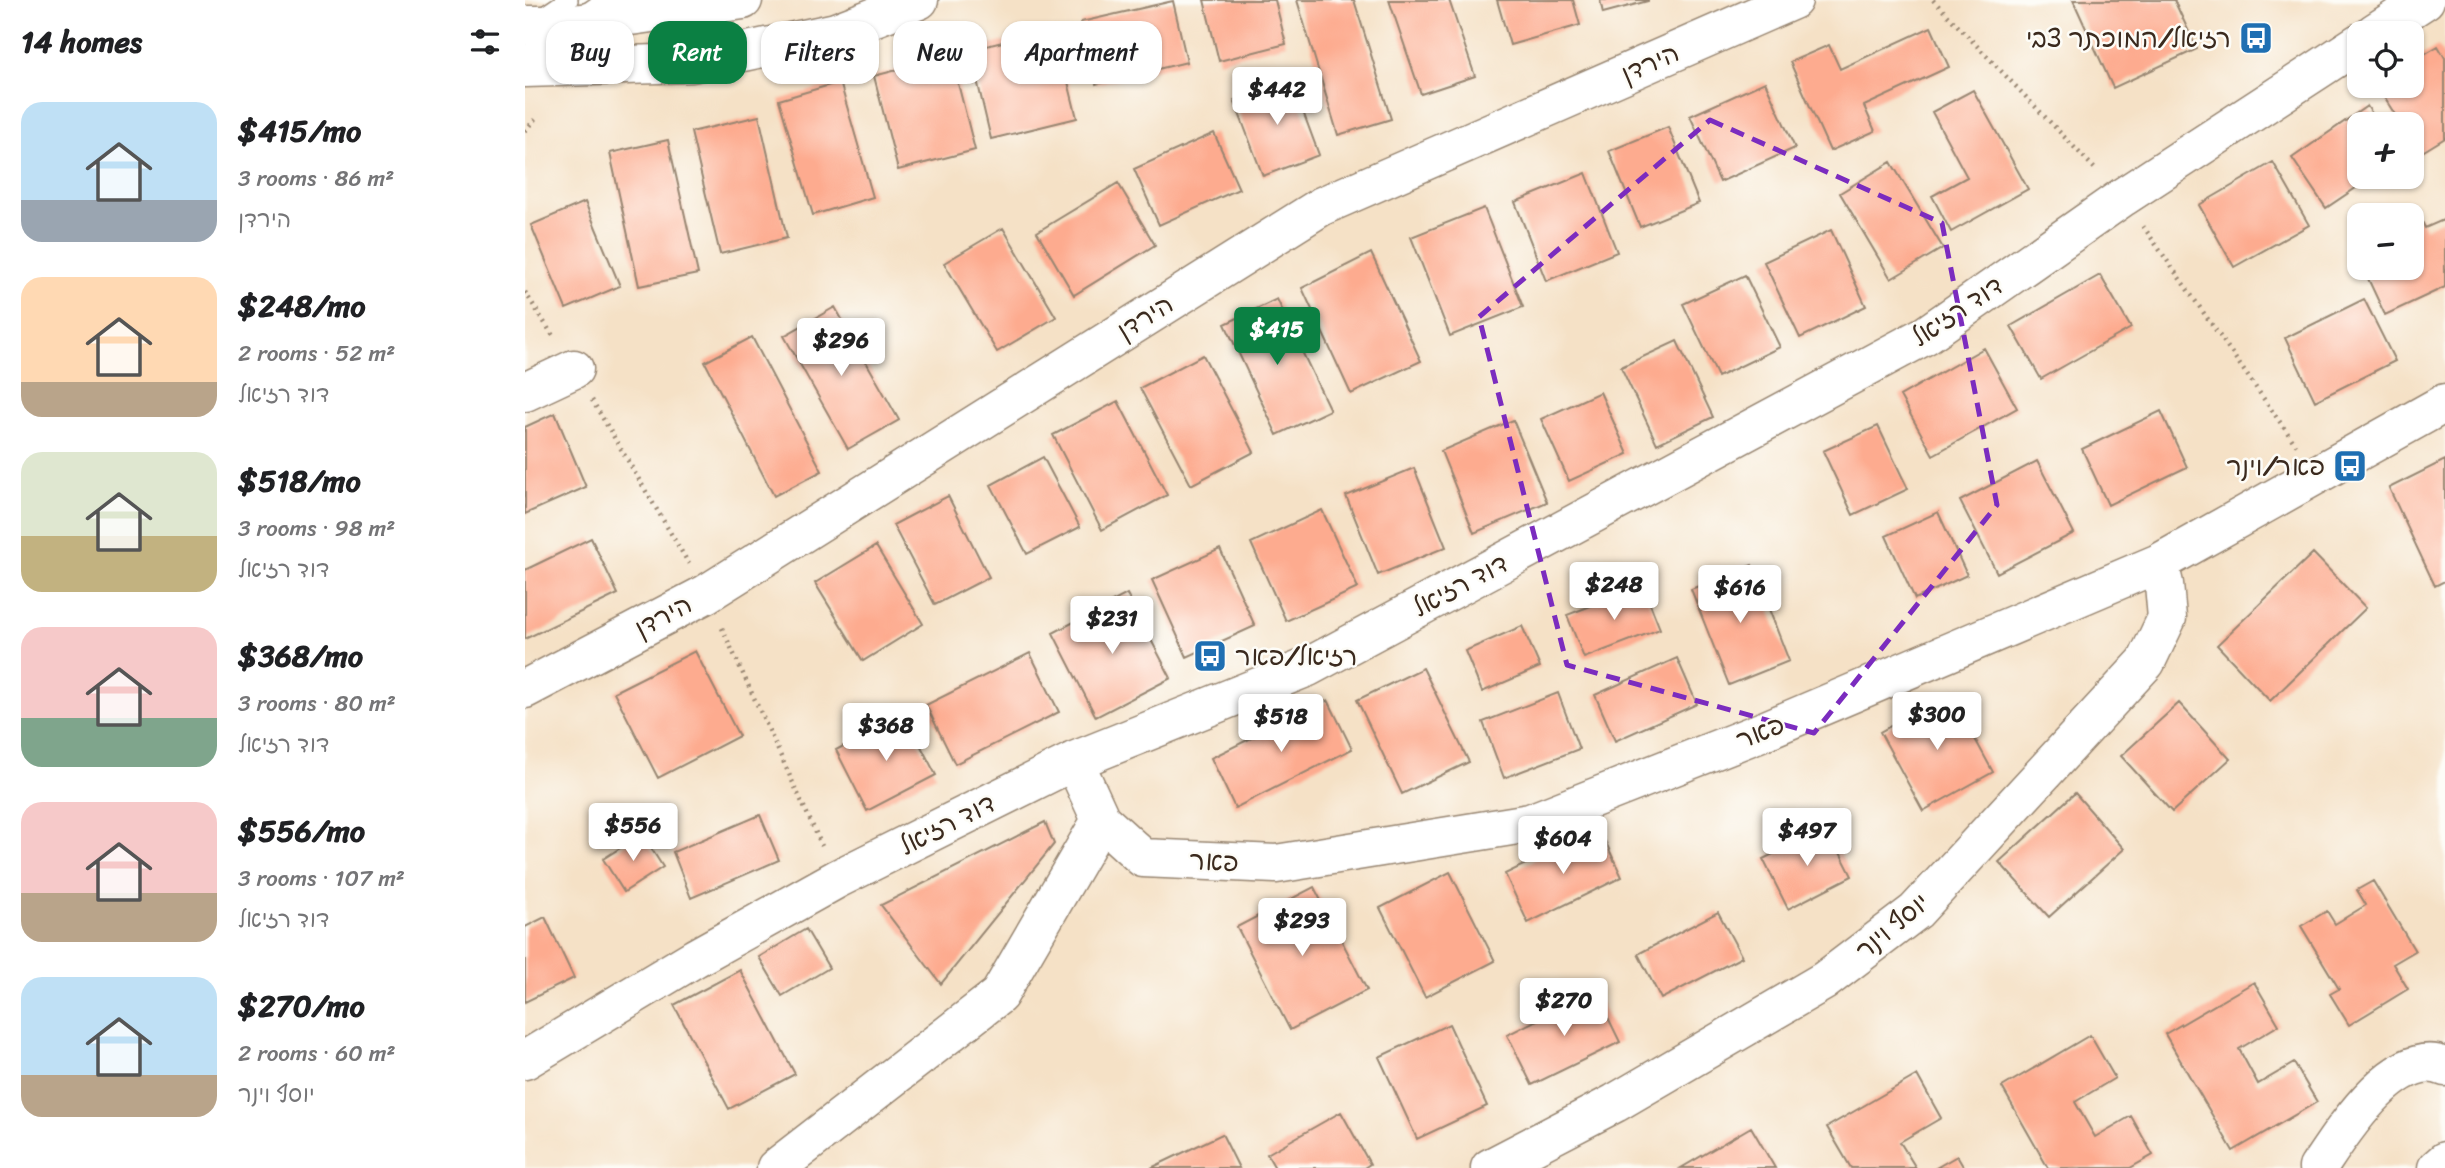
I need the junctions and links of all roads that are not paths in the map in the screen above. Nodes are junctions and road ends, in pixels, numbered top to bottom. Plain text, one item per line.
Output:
1 (743, 0) edge
2 (919, 0) edge
3 (1793, 0) edge
4 (2425, 0) edge
5 (618, 6) edge
6 (2393, 21) edge
7 (535, 35) edge
8 (2347, 51) edge
9 (574, 369) dead end
10 (525, 392) edge
11 (2445, 403) edge
12 (2159, 563) junction
13 (525, 689) edge
14 (1074, 761) junction
15 (1101, 820) junction
16 (525, 1060) edge
17 (2445, 1067) edge
18 (2445, 1161) edge
19 (776, 1168) edge
20 (1490, 1168) edge
21 (2318, 1168) edge
22 (2437, 1168) edge

1 - 5 street
2 - 7 street
3 - 13 street, הירדן
4 - 6 street
5 - 7 street
5 - 7 street
8 - 14 street, דוד רזיאל
9 - 10 street
11 - 12 street, פאר
12 - 15 street, פאר
12 - 20 street, יוסף וינר
14 - 15 street, פאר
14 - 16 street, דוד רזיאל
15 - 19 street
17 - 21 street
18 - 22 street

